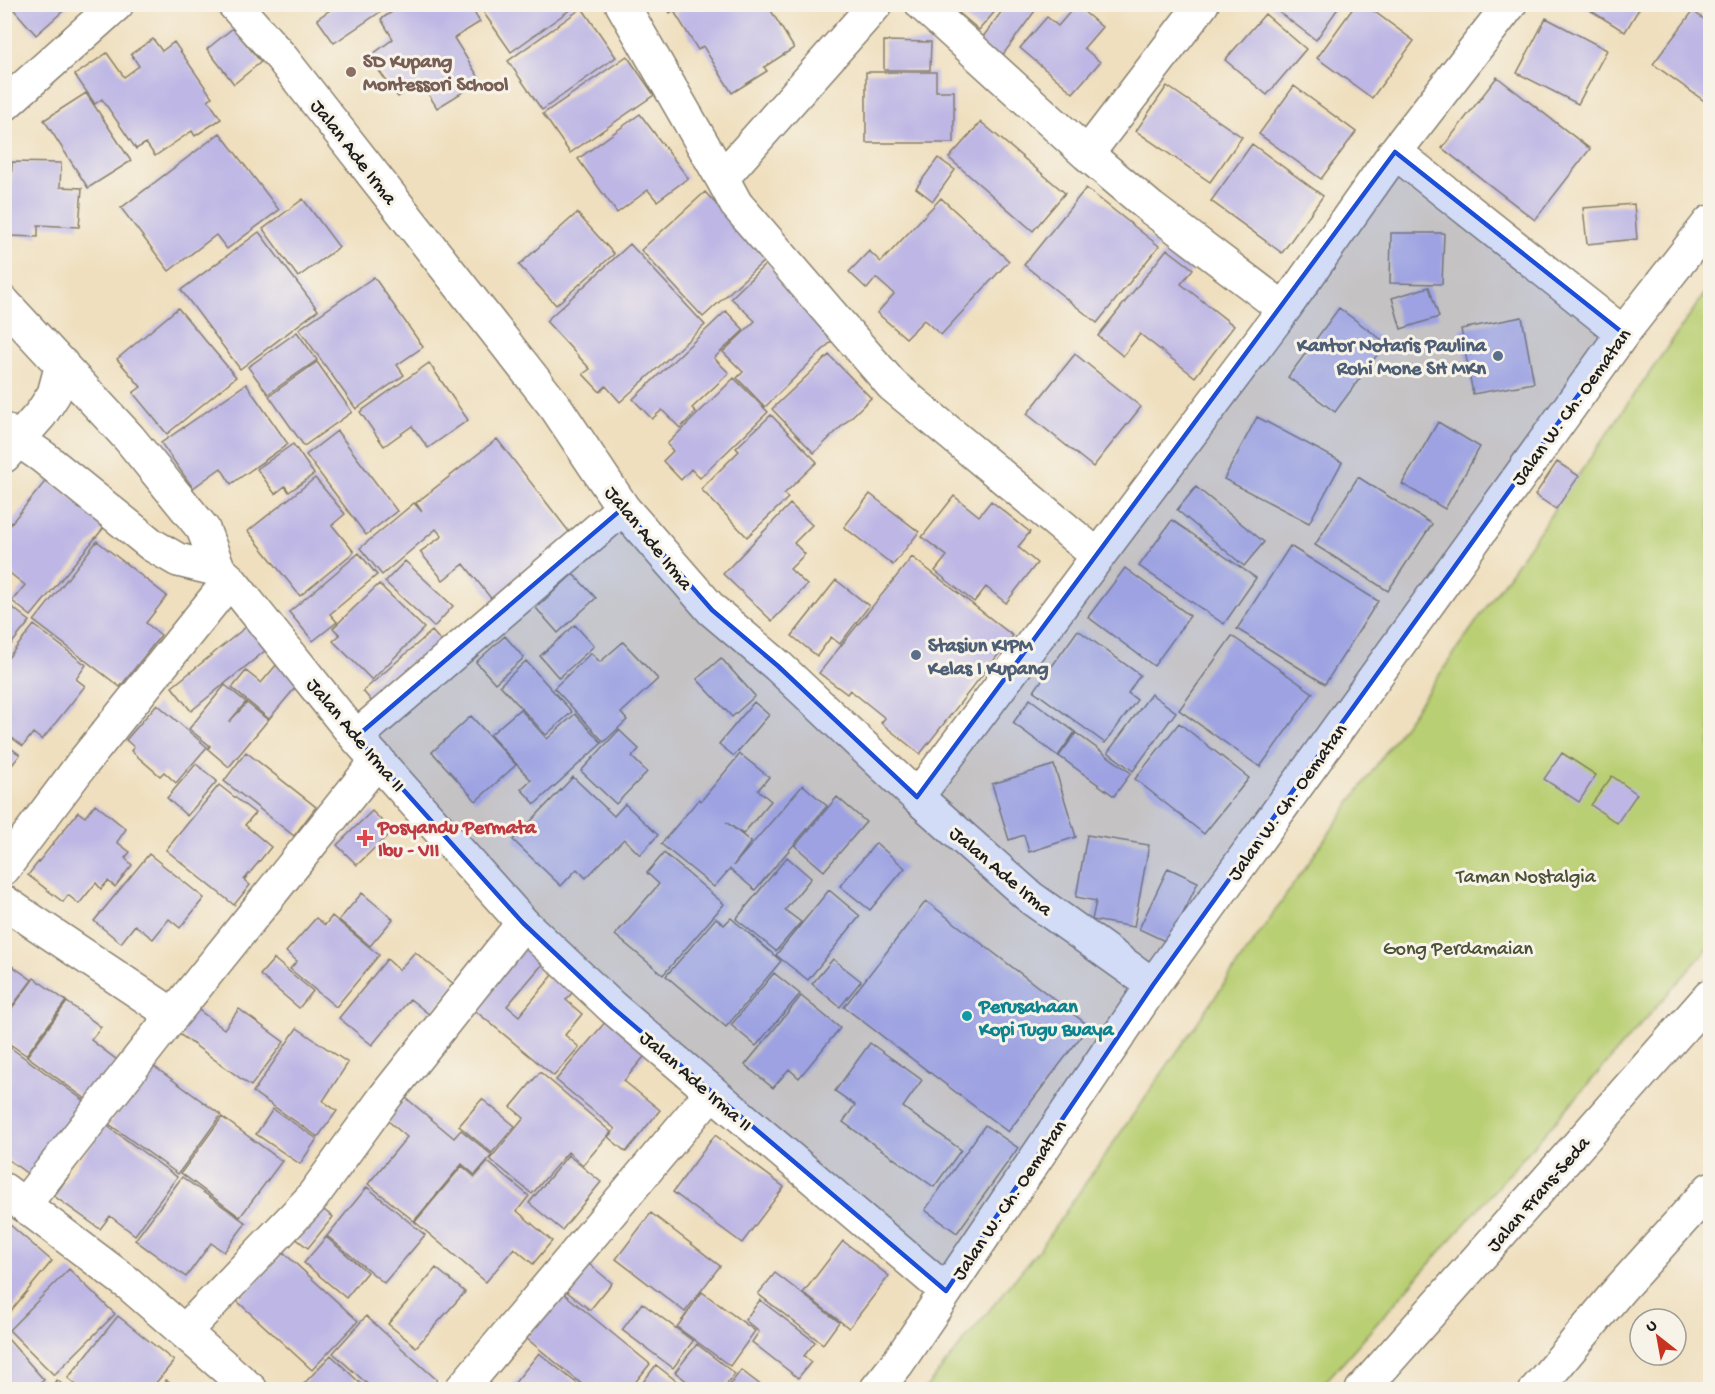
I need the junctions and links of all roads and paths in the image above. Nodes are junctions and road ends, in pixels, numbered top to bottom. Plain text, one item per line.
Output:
1 (117, 4) edge
2 (234, 4) edge
3 (622, 4) edge
4 (876, 4) edge
5 (922, 4) edge
6 (1202, 4) edge
7 (1510, 4) edge
8 (4, 105) edge
9 (1395, 152) junction
10 (1087, 154) junction
11 (722, 178) junction
12 (1710, 222) edge
13 (4, 303) edge
14 (1284, 309) junction
15 (1623, 333) junction
16 (62, 364) junction
17 (9, 442) edge
18 (623, 508) junction
19 (1098, 556) junction
20 (224, 575) junction
21 (367, 748) junction
22 (916, 797) junction
23 (4, 868) edge
24 (4, 903) edge
25 (523, 923) junction
26 (1153, 985) junction
27 (1710, 996) edge
28 (173, 1015) junction
29 (711, 1093) junction
30 (1710, 1189) edge
31 (14, 1198) edge
32 (946, 1291) junction
33 (185, 1331) junction
34 (251, 1389) edge
35 (461, 1389) edge
36 (876, 1389) edge
37 (1362, 1389) edge
38 (1536, 1389) edge

1 - 8 street
2 - 18 street, Jalan Ade Irma
3 - 11 street
4 - 11 street
5 - 10 street
6 - 10 street
7 - 9 street
9 - 14 street
9 - 15 street
10 - 14 street
11 - 19 street
12 - 15 street, Jalan W. Ch. Oematan
13 - 16 street, Jalan Ade Irma II
14 - 19 street
15 - 26 street, Jalan W. Ch. Oematan
16 - 17 street
16 - 20 street, Jalan Ade Irma II
17 - 20 street
18 - 21 street
18 - 22 street, Jalan Ade Irma
19 - 22 street
20 - 21 street, Jalan Ade Irma II
20 - 23 street
21 - 25 street, Jalan Ade Irma II
21 - 28 street
22 - 26 street, Jalan Ade Irma
24 - 28 street
25 - 29 street, Jalan Ade Irma II
25 - 33 street
26 - 32 street, Jalan W. Ch. Oematan
27 - 37 street, Jalan Frans-Seda
28 - 31 street
29 - 32 street, Jalan Ade Irma II
29 - 35 street
30 - 38 street
31 - 33 street
32 - 36 street, Jalan W. Ch. Oematan
33 - 34 street

